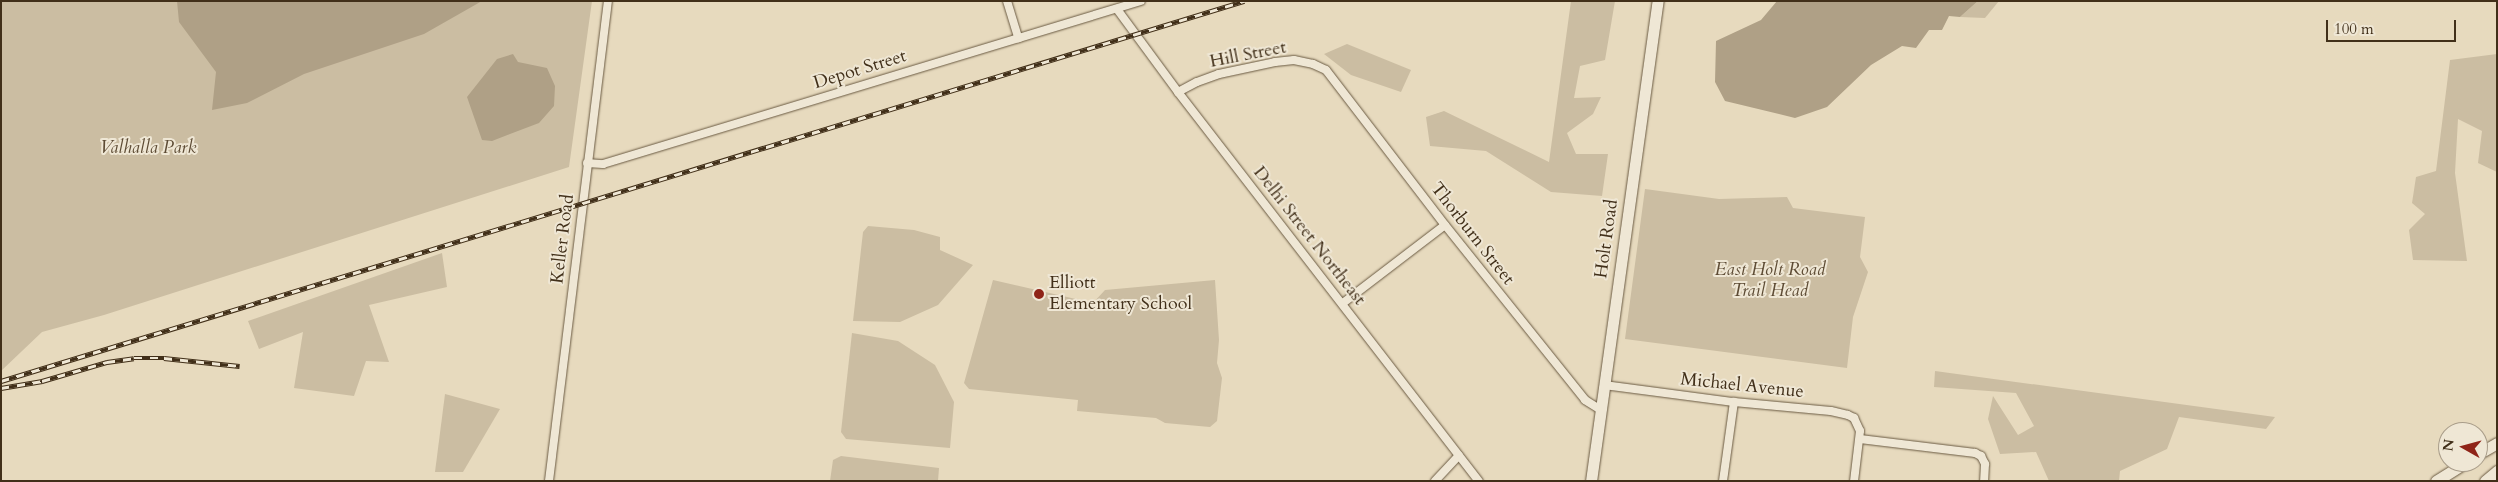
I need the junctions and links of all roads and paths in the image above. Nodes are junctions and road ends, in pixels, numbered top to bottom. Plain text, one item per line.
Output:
1 (608, 1) edge
2 (1007, 1) edge
3 (1141, 1) edge
4 (1658, 1) edge
5 (1117, 9) junction
6 (1018, 38) junction
7 (1326, 70) joint
8 (1178, 92) junction
9 (587, 163) junction
10 (1445, 226) junction
11 (1343, 304) junction
12 (1604, 385) junction
13 (1734, 402) junction
14 (1601, 410) junction
15 (1860, 438) junction
16 (1459, 455) junction
17 (2450, 472) edge
18 (2497, 473) edge
19 (549, 481) edge
20 (1435, 481) edge
21 (1479, 481) edge
22 (1591, 481) edge
23 (1723, 481) edge
24 (1854, 481) edge
25 (1984, 481) edge
26 (2436, 481) edge
27 (2486, 481) edge

1 - 9 street, Keller Road
2 - 6 street
3 - 5 street, Depot Street
4 - 12 main road, Holt Road
5 - 6 street, Depot Street
5 - 8 street, Delhi Street Northeast
6 - 9 street, Depot Street
7 - 8 street, Hill Street
7 - 10 street, Thorburn Street
8 - 11 street, Delhi Street Northeast
9 - 19 street, Keller Road
10 - 11 street
10 - 14 street, Thorburn Street
11 - 16 street, Delhi Street Northeast
12 - 13 street, Michael Avenue
12 - 14 main road, Holt Road
13 - 15 street, Michael Avenue
13 - 23 street
14 - 22 main road, Holt Road
15 - 24 street
15 - 25 street
16 - 20 street
16 - 21 street, Delhi Street Northeast
17 - 26 main road
18 - 27 main road

